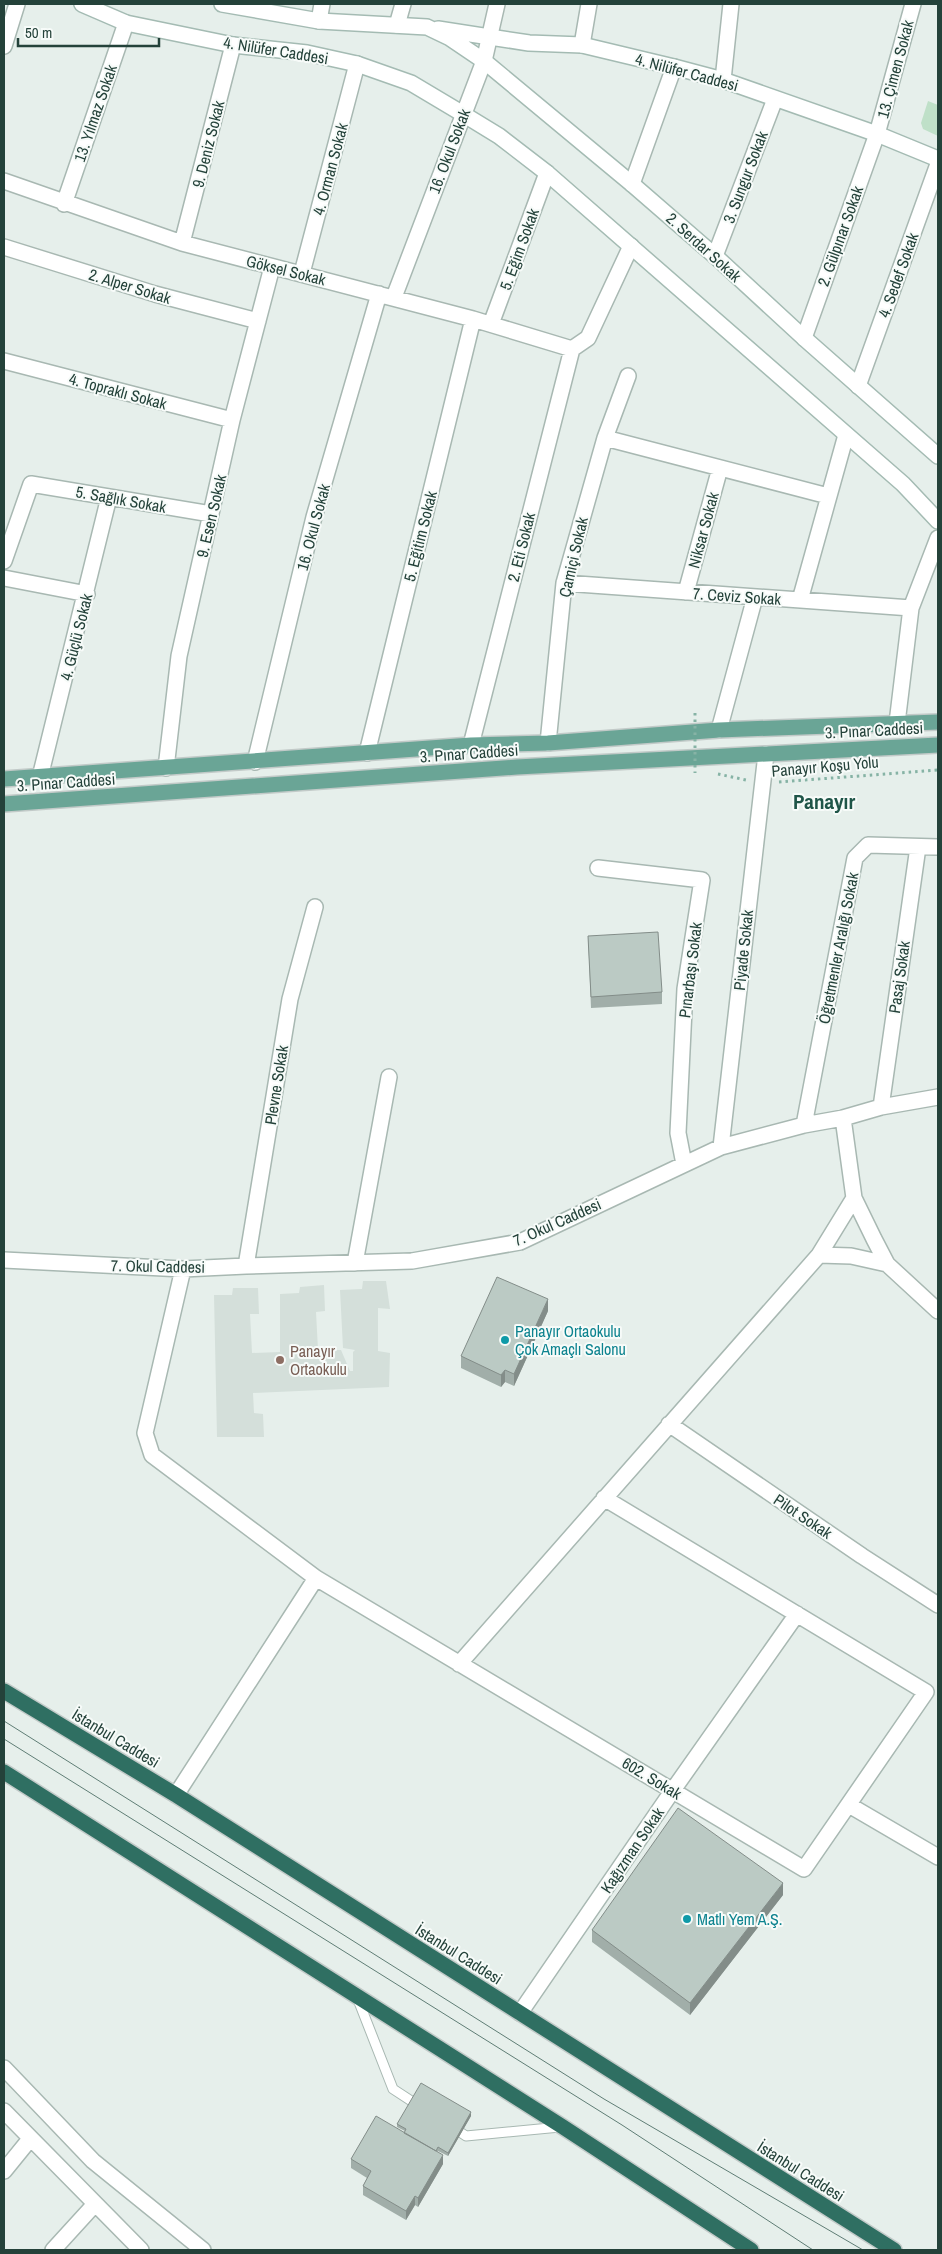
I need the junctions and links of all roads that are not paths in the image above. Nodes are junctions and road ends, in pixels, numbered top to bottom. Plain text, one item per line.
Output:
1 (17, 4) edge
2 (82, 4) edge
3 (226, 4) edge
4 (322, 4) edge
5 (403, 4) edge
6 (498, 4) edge
7 (589, 4) edge
8 (731, 4) edge
9 (913, 4) edge
10 (319, 21) junction
11 (126, 23) junction
12 (7, 25) edge
13 (397, 25) junction
14 (427, 27) junction
15 (490, 36) junction
16 (233, 44) junction
17 (582, 45) junction
18 (4, 46) edge
19 (462, 46) joint
20 (484, 61) junction
21 (357, 64) junction
22 (674, 67) junction
23 (723, 80) junction
24 (775, 99) junction
25 (463, 114) junction
26 (877, 134) junction
27 (938, 159) edge
28 (938, 164) edge
29 (547, 173) junction
30 (4, 181) edge
31 (632, 184) junction
32 (64, 204) junction
33 (182, 243) junction
34 (631, 246) junction
35 (4, 247) edge
36 (715, 256) junction
37 (272, 267) junction
38 (302, 273) junction
39 (386, 296) junction
40 (473, 319) junction
41 (258, 320) junction
42 (491, 324) junction
43 (804, 338) junction
44 (572, 349) junction
45 (4, 360) edge
46 (628, 376) dead end
47 (858, 386) junction
48 (232, 420) junction
49 (846, 435) junction
50 (604, 438) junction
51 (938, 456) edge
52 (720, 468) junction
53 (828, 496) junction
54 (109, 498) junction
55 (211, 514) junction
56 (938, 521) edge
57 (938, 538) edge
58 (4, 561) edge
59 (4, 578) edge
60 (564, 583) junction
61 (686, 592) junction
62 (87, 594) junction
63 (755, 597) junction
64 (800, 600) junction
65 (911, 608) junction
66 (938, 722) edge
67 (897, 723) junction
68 (718, 730) junction
69 (548, 743) junction
70 (471, 745) junction
71 (938, 745) edge
72 (367, 753) junction
73 (766, 754) junction
74 (254, 762) junction
75 (166, 768) junction
76 (40, 777) junction
77 (4, 779) edge
78 (4, 804) edge
79 (918, 847) junction
80 (938, 847) edge
81 (598, 868) dead end
82 (315, 907) dead end
83 (389, 1077) dead end
84 (938, 1097) edge
85 (881, 1107) junction
86 (843, 1118) junction
87 (804, 1125) junction
88 (721, 1147) junction
89 (684, 1164) junction
90 (854, 1198) junction
91 (819, 1255) junction
92 (4, 1260) edge
93 (355, 1263) junction
94 (887, 1264) junction
95 (246, 1266) junction
96 (183, 1269) junction
97 (938, 1310) edge
98 (670, 1424) junction
99 (604, 1498) junction
100 (316, 1578) junction
101 (938, 1605) edge
102 (797, 1614) junction
103 (459, 1664) junction
104 (4, 1691) edge
105 (4, 1772) edge
106 (673, 1790) junction
107 (176, 1795) junction
108 (849, 1805) junction
109 (938, 1857) edge
110 (357, 1997) junction
111 (520, 2013) junction
112 (4, 2068) edge
113 (425, 2110) edge
114 (4, 2111) edge
115 (442, 2120) edge
116 (563, 2126) junction
117 (30, 2139) junction
118 (4, 2172) edge
119 (95, 2204) junction
120 (53, 2250) edge
121 (141, 2250) edge
122 (203, 2250) edge
123 (751, 2250) edge
124 (894, 2250) edge

1 - 12 street
2 - 11 street, 4. Nilüfer Caddesi
3 - 10 street, 4. Nilüfer Caddesi
4 - 10 street
5 - 13 street
6 - 15 street, 16. Okul Sokak
7 - 17 street
8 - 23 street
9 - 26 street, 13. Çimen Sokak
10 - 13 street, 4. Nilüfer Caddesi
11 - 16 street, 4. Nilüfer Caddesi
11 - 32 street, 13. Yılmaz Sokak
12 - 18 street
13 - 14 street, 4. Nilüfer Caddesi
14 - 15 street, 4. Nilüfer Caddesi
14 - 19 street, 4. Nilüfer Caddesi
15 - 17 street, 4. Nilüfer Caddesi
15 - 20 street, 16. Okul Sokak
16 - 21 street, 4. Nilüfer Caddesi
16 - 33 street, 9. Deniz Sokak
17 - 22 street, 4. Nilüfer Caddesi
19 - 20 street, 2. Serdar Sokak
20 - 25 street, 16. Okul Sokak
20 - 31 street, 2. Serdar Sokak
21 - 25 street, 4. Nilüfer Caddesi
21 - 38 street, 4. Orman Sokak
22 - 23 street, 4. Nilüfer Caddesi
22 - 31 street
23 - 24 street, 4. Nilüfer Caddesi
24 - 26 street, 4. Nilüfer Caddesi
24 - 36 street, 3. Sungur Sokak
25 - 29 street
25 - 39 street, 16. Okul Sokak
26 - 27 street, 4. Nilüfer Caddesi
26 - 43 street, 2. Gülpınar Sokak
28 - 47 street, 4. Sedef Sokak
29 - 34 street
29 - 42 street, 5. Eğim Sokak
30 - 32 street, Göksel Sokak
31 - 36 street, 2. Serdar Sokak
32 - 33 street, Göksel Sokak
33 - 37 street, Göksel Sokak
34 - 44 street
34 - 49 street
35 - 41 street, 2. Alper Sokak
36 - 43 street, 2. Serdar Sokak
37 - 38 street, Göksel Sokak
37 - 41 street, 9. Esen Sokak
38 - 39 street, Göksel Sokak
39 - 40 street, Göksel Sokak
39 - 74 street, 16. Okul Sokak
40 - 42 street, Göksel Sokak
40 - 72 street, 5. Eğitim Sokak
41 - 48 street, 9. Esen Sokak
42 - 44 street, Göksel Sokak
43 - 47 street, 2. Serdar Sokak
44 - 70 street, 2. Eti Sokak
45 - 48 street, 4. Topraklı Sokak
46 - 50 street, Çamiçi Sokak
47 - 51 street, 2. Serdar Sokak
48 - 55 street, 9. Esen Sokak
49 - 53 street
49 - 56 street
50 - 52 street
50 - 60 street, Çamiçi Sokak
52 - 53 street
52 - 61 street, Niksar Sokak
53 - 64 street
54 - 55 street, 5. Sağlık Sokak
54 - 58 street, 5. Sağlık Sokak
54 - 62 street, 4. Güçlü Sokak
55 - 75 street, 9. Esen Sokak
57 - 65 street
59 - 62 street
60 - 61 street, 7. Ceviz Sokak
60 - 69 street, Çamiçi Sokak
61 - 63 street, 7. Ceviz Sokak
62 - 76 street, 4. Güçlü Sokak
63 - 64 street, 7. Ceviz Sokak
63 - 68 street
64 - 65 street, 7. Ceviz Sokak
65 - 67 street
66 - 67 main road, 3. Pınar Caddesi
67 - 68 main road, 3. Pınar Caddesi
68 - 69 main road, 3. Pınar Caddesi
69 - 70 main road, 3. Pınar Caddesi
70 - 72 main road, 3. Pınar Caddesi
71 - 73 main road, 3. Pınar Caddesi
72 - 74 main road, 3. Pınar Caddesi
73 - 78 main road, 3. Pınar Caddesi
73 - 88 street, Piyade Sokak
74 - 75 main road, 3. Pınar Caddesi
75 - 76 main road, 3. Pınar Caddesi
76 - 77 main road, 3. Pınar Caddesi
79 - 80 street, Öğretmenler Aralığı Sokak
79 - 85 street, Pasaj Sokak
79 - 87 street, Öğretmenler Aralığı Sokak
81 - 89 street, Pınarbaşı Sokak
82 - 95 street, Plevne Sokak
83 - 93 street
84 - 85 street, 7. Okul Caddesi
85 - 86 street, 7. Okul Caddesi
86 - 87 street, 7. Okul Caddesi
86 - 90 street
87 - 88 street, 7. Okul Caddesi
88 - 89 street, 7. Okul Caddesi
89 - 93 street, 7. Okul Caddesi
90 - 91 street
90 - 94 street
91 - 94 street
91 - 98 street
92 - 96 street, 7. Okul Caddesi
93 - 95 street, 7. Okul Caddesi
94 - 97 street
95 - 96 street, 7. Okul Caddesi
96 - 100 street, 602. Sokak
98 - 99 street
98 - 101 street, Pilot Sokak
99 - 102 street
99 - 103 street
100 - 103 street, 602. Sokak
100 - 107 street
102 - 106 street, Kağızman Sokak
102 - 108 street, 602. Sokak
103 - 106 street, 602. Sokak
104 - 107 highway, İstanbul Caddesi
105 - 110 highway
106 - 108 street, 602. Sokak
106 - 111 street, Kağızman Sokak
107 - 111 highway, İstanbul Caddesi
108 - 109 street
110 - 113 lane
110 - 116 highway
111 - 124 highway, İstanbul Caddesi
112 - 122 street
114 - 117 street
115 - 116 lane
116 - 123 highway
117 - 118 street
117 - 119 street
119 - 120 street
119 - 121 street

